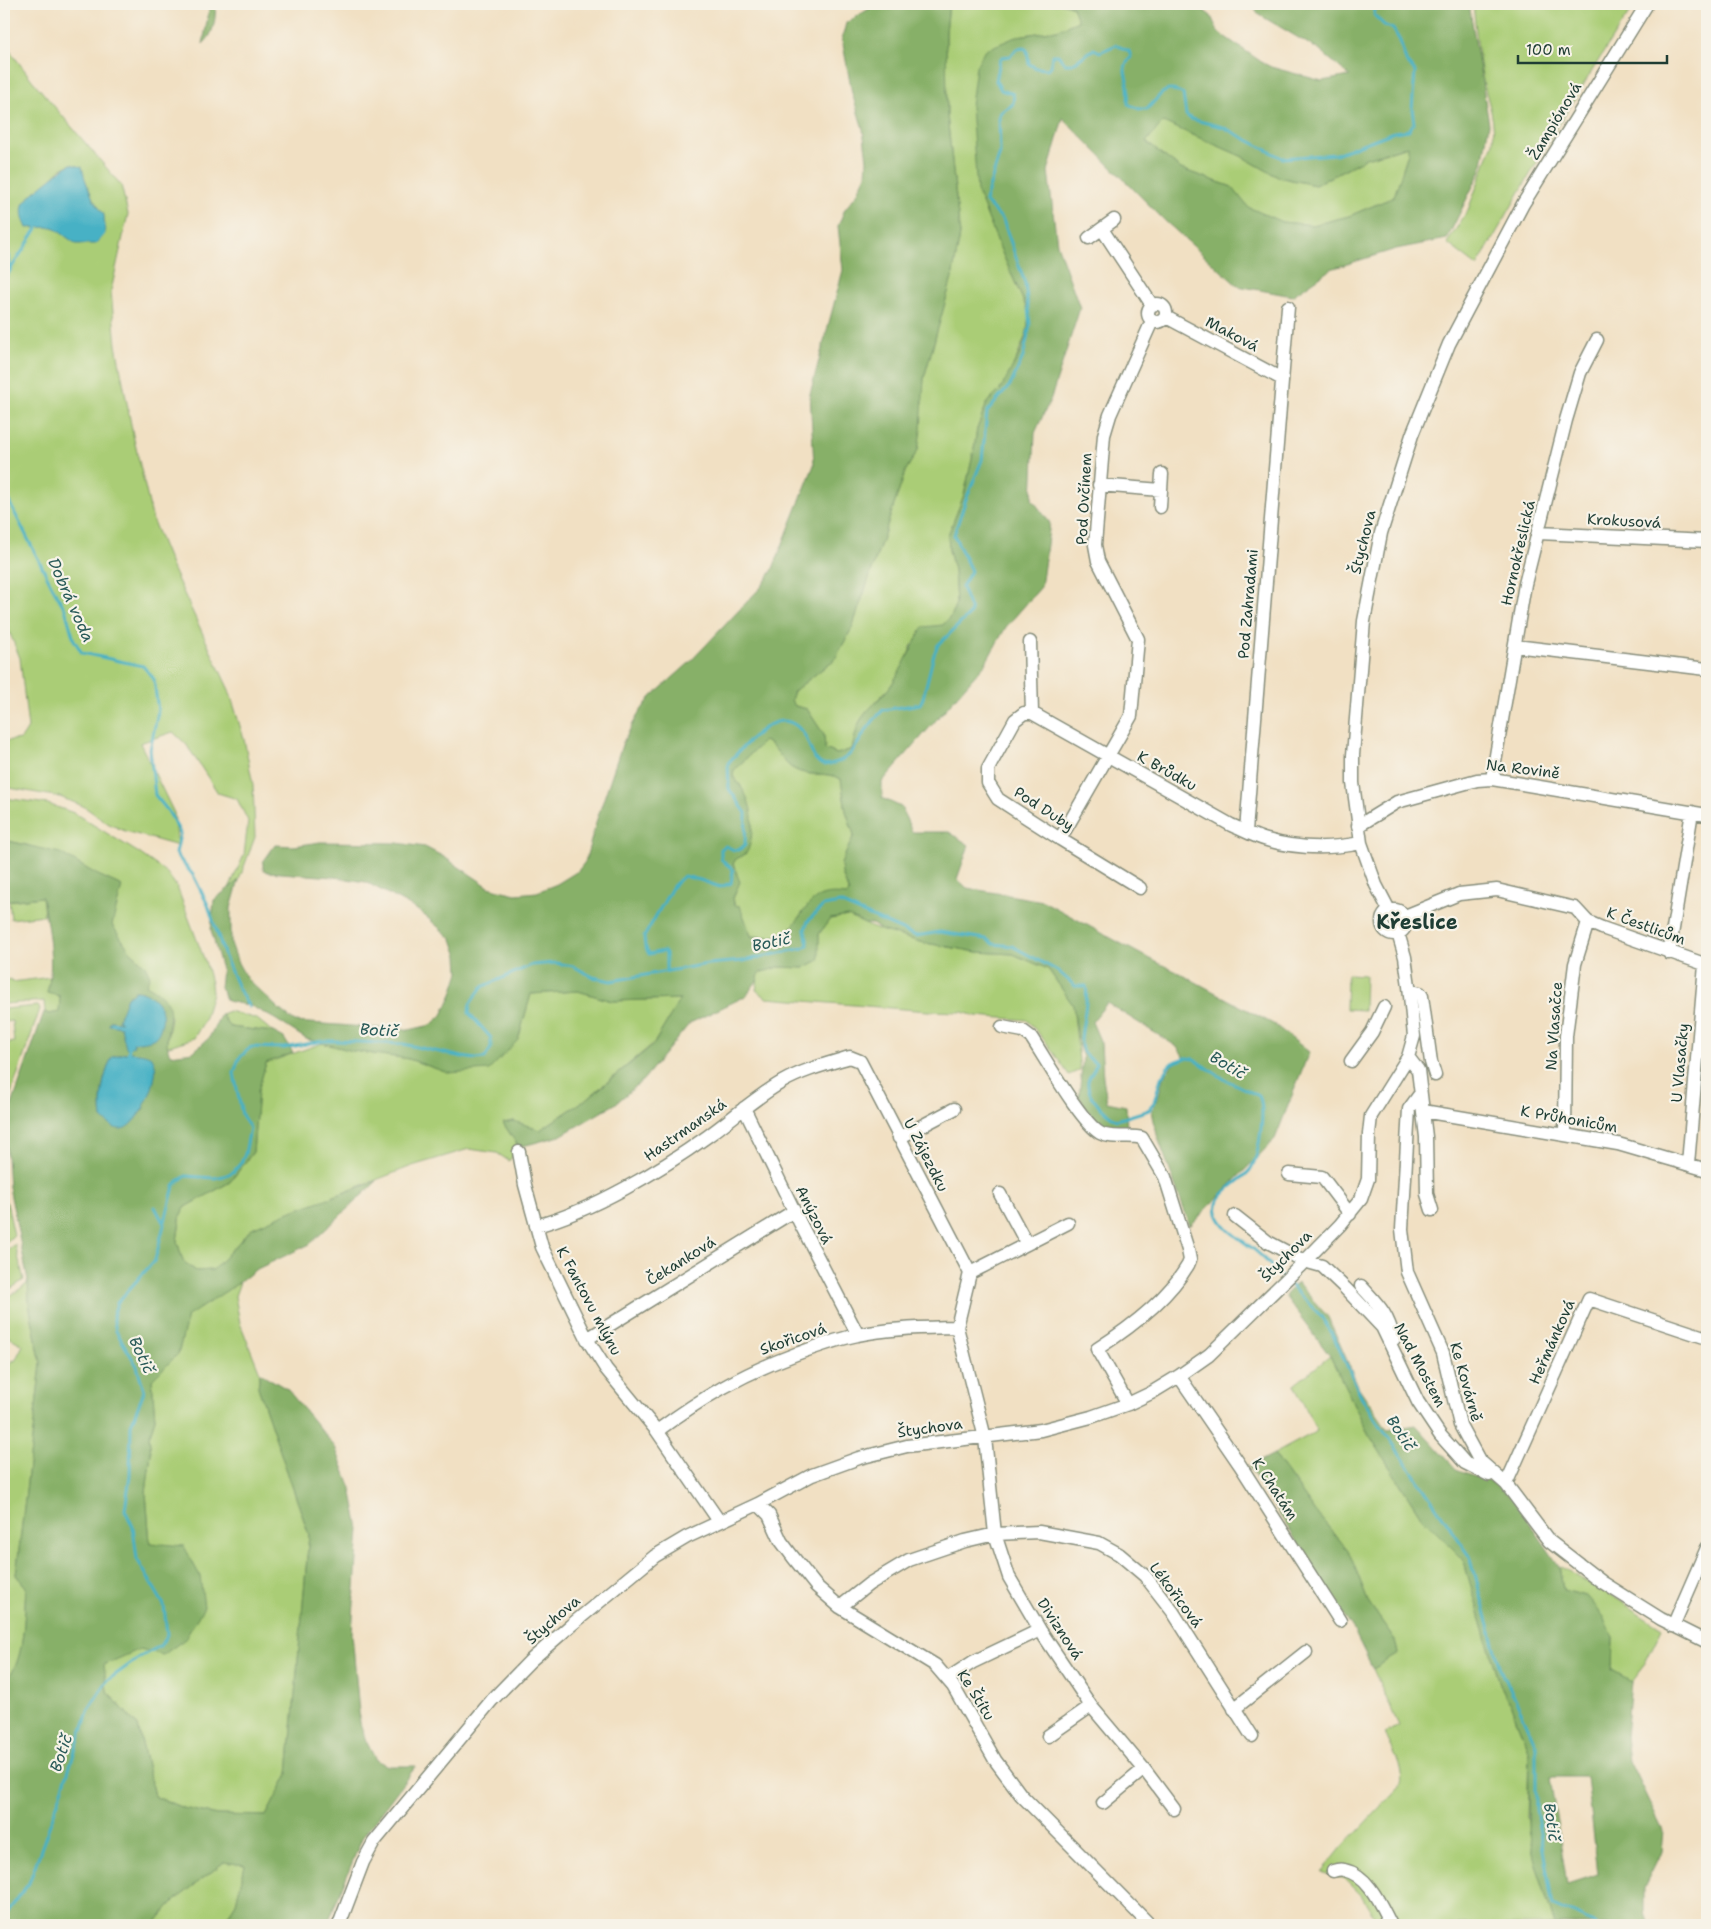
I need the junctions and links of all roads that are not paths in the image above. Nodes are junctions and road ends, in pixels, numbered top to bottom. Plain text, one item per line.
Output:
1 (1646, 4) edge
2 (1523, 204) joint
3 (1114, 220) dead end
4 (1102, 229) junction
5 (1088, 238) dead end
6 (1152, 305) junction
7 (1288, 307) dead end
8 (1166, 317) junction
9 (1152, 321) junction
10 (1597, 340) dead end
11 (1282, 379) junction
12 (1162, 474) dead end
13 (1099, 485) junction
14 (1161, 490) junction
15 (1160, 507) dead end
16 (1539, 533) junction
17 (1707, 541) edge
18 (1030, 642) dead end
19 (1514, 646) junction
20 (1707, 669) edge
21 (1032, 713) junction
22 (1108, 757) junction
23 (1492, 779) junction
24 (1692, 812) junction
25 (1707, 815) edge
26 (1358, 826) junction
27 (1246, 831) junction
28 (1060, 840) junction
29 (1361, 843) junction
30 (1140, 888) dead end
31 (1389, 910) junction
32 (1405, 916) junction
33 (1588, 922) junction
34 (1398, 934) junction
35 (1669, 953) junction
36 (1706, 965) edge
37 (1410, 991) junction
38 (1384, 1007) dead end
39 (1002, 1027) dead end
40 (850, 1057) joint
41 (1408, 1057) junction
42 (1352, 1061) dead end
43 (1435, 1075) dead end
44 (1420, 1094) junction
45 (744, 1108) junction
46 (954, 1109) dead end
47 (1424, 1111) junction
48 (1565, 1134) junction
49 (899, 1138) junction
50 (519, 1152) dead end
51 (1688, 1164) junction
52 (1707, 1170) edge
53 (1289, 1174) dead end
54 (1000, 1194) dead end
55 (1432, 1210) dead end
56 (794, 1211) junction
57 (1350, 1214) junction
58 (1234, 1216) dead end
59 (1068, 1223) dead end
60 (536, 1226) junction
61 (1027, 1244) junction
62 (1302, 1264) junction
63 (970, 1273) junction
64 (1361, 1286) dead end
65 (957, 1327) junction
66 (858, 1335) junction
67 (1707, 1338) edge
68 (587, 1339) junction
69 (1393, 1351) junction
70 (1179, 1376) junction
71 (1128, 1404) junction
72 (657, 1431) junction
73 (985, 1438) junction
74 (1506, 1484) junction
75 (758, 1504) junction
76 (719, 1521) junction
77 (995, 1534) junction
78 (1707, 1548) edge
79 (840, 1607) junction
80 (1340, 1621) dead end
81 (1673, 1626) junction
82 (1040, 1630) junction
83 (1707, 1642) edge
84 (1306, 1652) dead end
85 (947, 1679) junction
86 (1091, 1706) junction
87 (1234, 1709) junction
88 (1048, 1736) dead end
89 (1252, 1736) dead end
90 (1144, 1768) junction
91 (1103, 1803) dead end
92 (1174, 1809) dead end
93 (1333, 1871) dead end
94 (339, 1925) edge
95 (1150, 1925) edge
96 (1391, 1925) edge

1 - 2 street, Žampiónová
2 - 26 street, Štychova
3 - 4 street
4 - 5 street
4 - 6 street, Maková
6 - 8 street, Maková
6 - 9 street
7 - 11 street, Pod Zahradami
8 - 9 street
8 - 11 street, Maková
9 - 13 street, Pod Ovčínem
10 - 16 street, Hornokřeslická
11 - 27 street, Pod Zahradami
12 - 14 street
13 - 14 street
13 - 22 street, Pod Ovčínem
14 - 15 street
16 - 17 street, Krokusová
16 - 19 street, Hornokřeslická
18 - 21 street
19 - 20 street
19 - 23 street, Hornokřeslická
21 - 22 street, K Brůdku
21 - 28 street, Pod Duby
22 - 27 street, K Brůdku
22 - 28 street, Pod Ovčínem
23 - 24 street, Na Rovině
23 - 26 street, Na Rovině
24 - 25 street, Na Rovině
24 - 35 street
26 - 29 street, Štychova
27 - 29 street, K Brůdku
28 - 30 street, Pod Duby
29 - 31 street, Štychova
31 - 32 street
31 - 34 street
32 - 33 street, K Čestlicům
32 - 34 street
33 - 35 street, K Čestlicům
33 - 48 street, Na Vlasačce
34 - 37 street, Štychova
35 - 36 street, K Čestlicům
36 - 51 street, U Vlasačky
37 - 41 street, Štychova
37 - 43 street
38 - 42 street
39 - 71 street
40 - 45 street, Hastrmanská
40 - 49 street, U Zájezdku
41 - 44 street
41 - 57 street, Štychova
44 - 47 street
44 - 74 street, Ke Kovárně
45 - 56 street, Anýzová
45 - 60 street, Hastrmanská
46 - 49 street
47 - 48 street, K Průhonicům
47 - 55 street
48 - 51 street, K Průhonicům
49 - 63 street, U Zájezdku
50 - 60 street, K Fantovu mlýnu
51 - 52 street, K Průhonicům
53 - 57 street
54 - 61 street
56 - 66 street, Anýzová
56 - 68 street, Čekanková
57 - 62 street, Štychova
58 - 62 street, Nad Mostem
59 - 61 street
60 - 68 street, K Fantovu mlýnu
61 - 63 street
62 - 69 street, Nad Mostem
62 - 70 street, Štychova
63 - 65 street
64 - 69 street
65 - 66 street, Skořicová
65 - 73 street
66 - 72 street, Skořicová
67 - 74 street, Heřmánková
68 - 72 street, K Fantovu mlýnu
69 - 74 street, Nad Mostem
70 - 71 street, Štychova
70 - 80 street, K Chatám
71 - 73 street, Štychova
72 - 76 street, K Fantovu mlýnu
73 - 75 street, Štychova
73 - 77 street, Diviznová
74 - 81 street, Ke Kovárně
75 - 76 street, Štychova
75 - 79 street, Ke Štítu
76 - 94 street, Štychova
77 - 79 street, Lékořicová
77 - 82 street, Diviznová
77 - 87 street, Lékořicová
78 - 81 street
79 - 85 street, Ke Štítu
81 - 83 street, Ke Kovárně
82 - 85 street
82 - 86 street, Diviznová
84 - 87 street
85 - 95 street, Ke Štítu
86 - 88 street
86 - 90 street, Diviznová
87 - 89 street, Lékořicová
90 - 91 street
90 - 92 street, Diviznová
93 - 96 street

